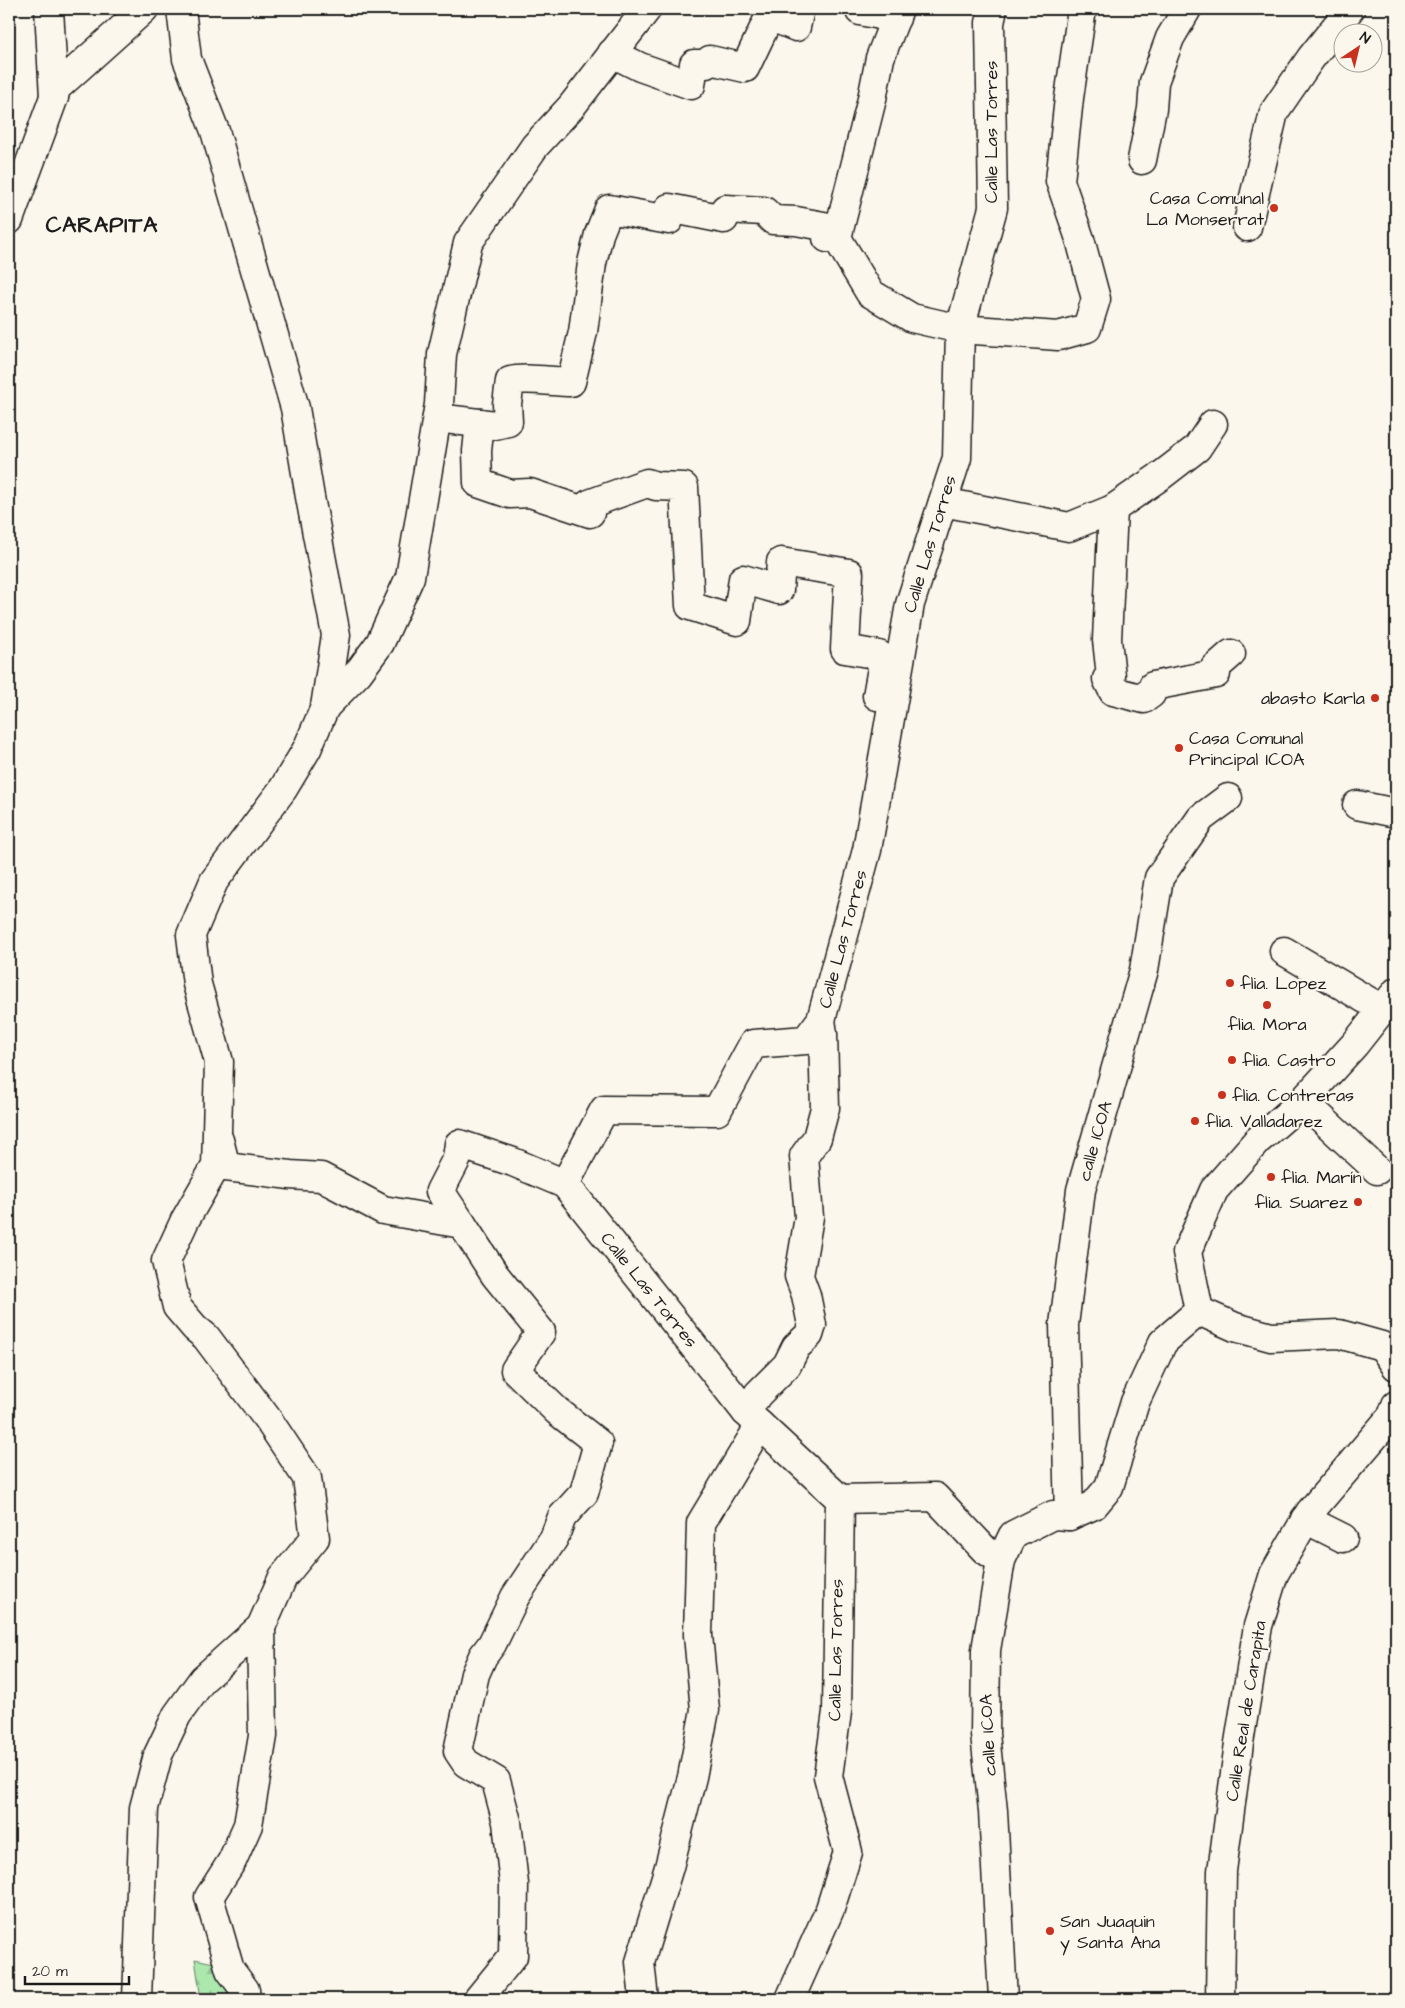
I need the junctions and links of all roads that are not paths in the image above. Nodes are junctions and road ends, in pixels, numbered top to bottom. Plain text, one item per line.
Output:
1 (49, 9) edge
2 (144, 9) edge
3 (181, 9) edge
4 (647, 9) edge
5 (800, 9) edge
6 (993, 9) edge
7 (1082, 9) edge
8 (1187, 9) edge
9 (1350, 9) edge
10 (857, 10) edge
11 (771, 13) edge
12 (898, 13) edge
13 (612, 53) junction
14 (54, 97) junction
15 (1142, 160) dead end
16 (9, 220) edge
17 (1247, 226) dead end
18 (837, 238) junction
19 (960, 329) junction
20 (437, 418) junction
21 (480, 423) junction
22 (1213, 424) dead end
23 (943, 502) junction
24 (1113, 509) junction
25 (1231, 654) dead end
26 (893, 701) junction
27 (325, 707) junction
28 (1228, 798) dead end
29 (1358, 805) dead end
30 (1396, 812) edge
31 (1284, 951) dead end
32 (1389, 1001) edge
33 (821, 1020) junction
34 (1303, 1102) junction
35 (216, 1126) junction
36 (1377, 1170) dead end
37 (565, 1184) junction
38 (462, 1224) junction
39 (1199, 1311) junction
40 (1396, 1366) edge
41 (1396, 1405) edge
42 (754, 1418) junction
43 (840, 1499) junction
44 (1069, 1516) junction
45 (1305, 1519) junction
46 (1343, 1538) dead end
47 (1001, 1560) junction
48 (261, 1627) junction
49 (137, 1999) edge
50 (246, 1999) edge
51 (478, 1999) edge
52 (644, 1999) edge
53 (790, 1999) edge
54 (1003, 1999) edge
55 (1220, 1999) edge

1 - 14 street
2 - 14 street
3 - 27 street
4 - 13 street
5 - 11 street
6 - 19 street, Calle Las Torres
7 - 19 street
8 - 15 street
9 - 17 street
10 - 12 street
11 - 13 street
12 - 18 street
13 - 20 street
14 - 16 street
18 - 19 street
18 - 21 street
19 - 23 street, Calle Las Torres
20 - 21 street
20 - 27 street
21 - 26 street
22 - 24 street
23 - 24 street
23 - 26 street, Calle Las Torres
24 - 25 street
26 - 33 street, Calle Las Torres
27 - 35 street
28 - 44 street, calle ICOA
29 - 30 street
31 - 32 street
32 - 34 street
33 - 37 street, Calle Las Torres
33 - 42 street
34 - 36 street
34 - 39 street
35 - 38 street
35 - 48 street
37 - 38 street
37 - 42 street, Calle Las Torres
38 - 51 street
39 - 40 street
39 - 44 street, calle ICOA
41 - 45 street, Calle Real de Carapita
42 - 43 street, Calle Las Torres
42 - 52 street
43 - 47 street
43 - 53 street, Calle Las Torres
44 - 47 street, calle ICOA
45 - 46 street
45 - 55 street, Calle Real de Carapita
47 - 54 street, calle ICOA
48 - 49 street
48 - 50 street

